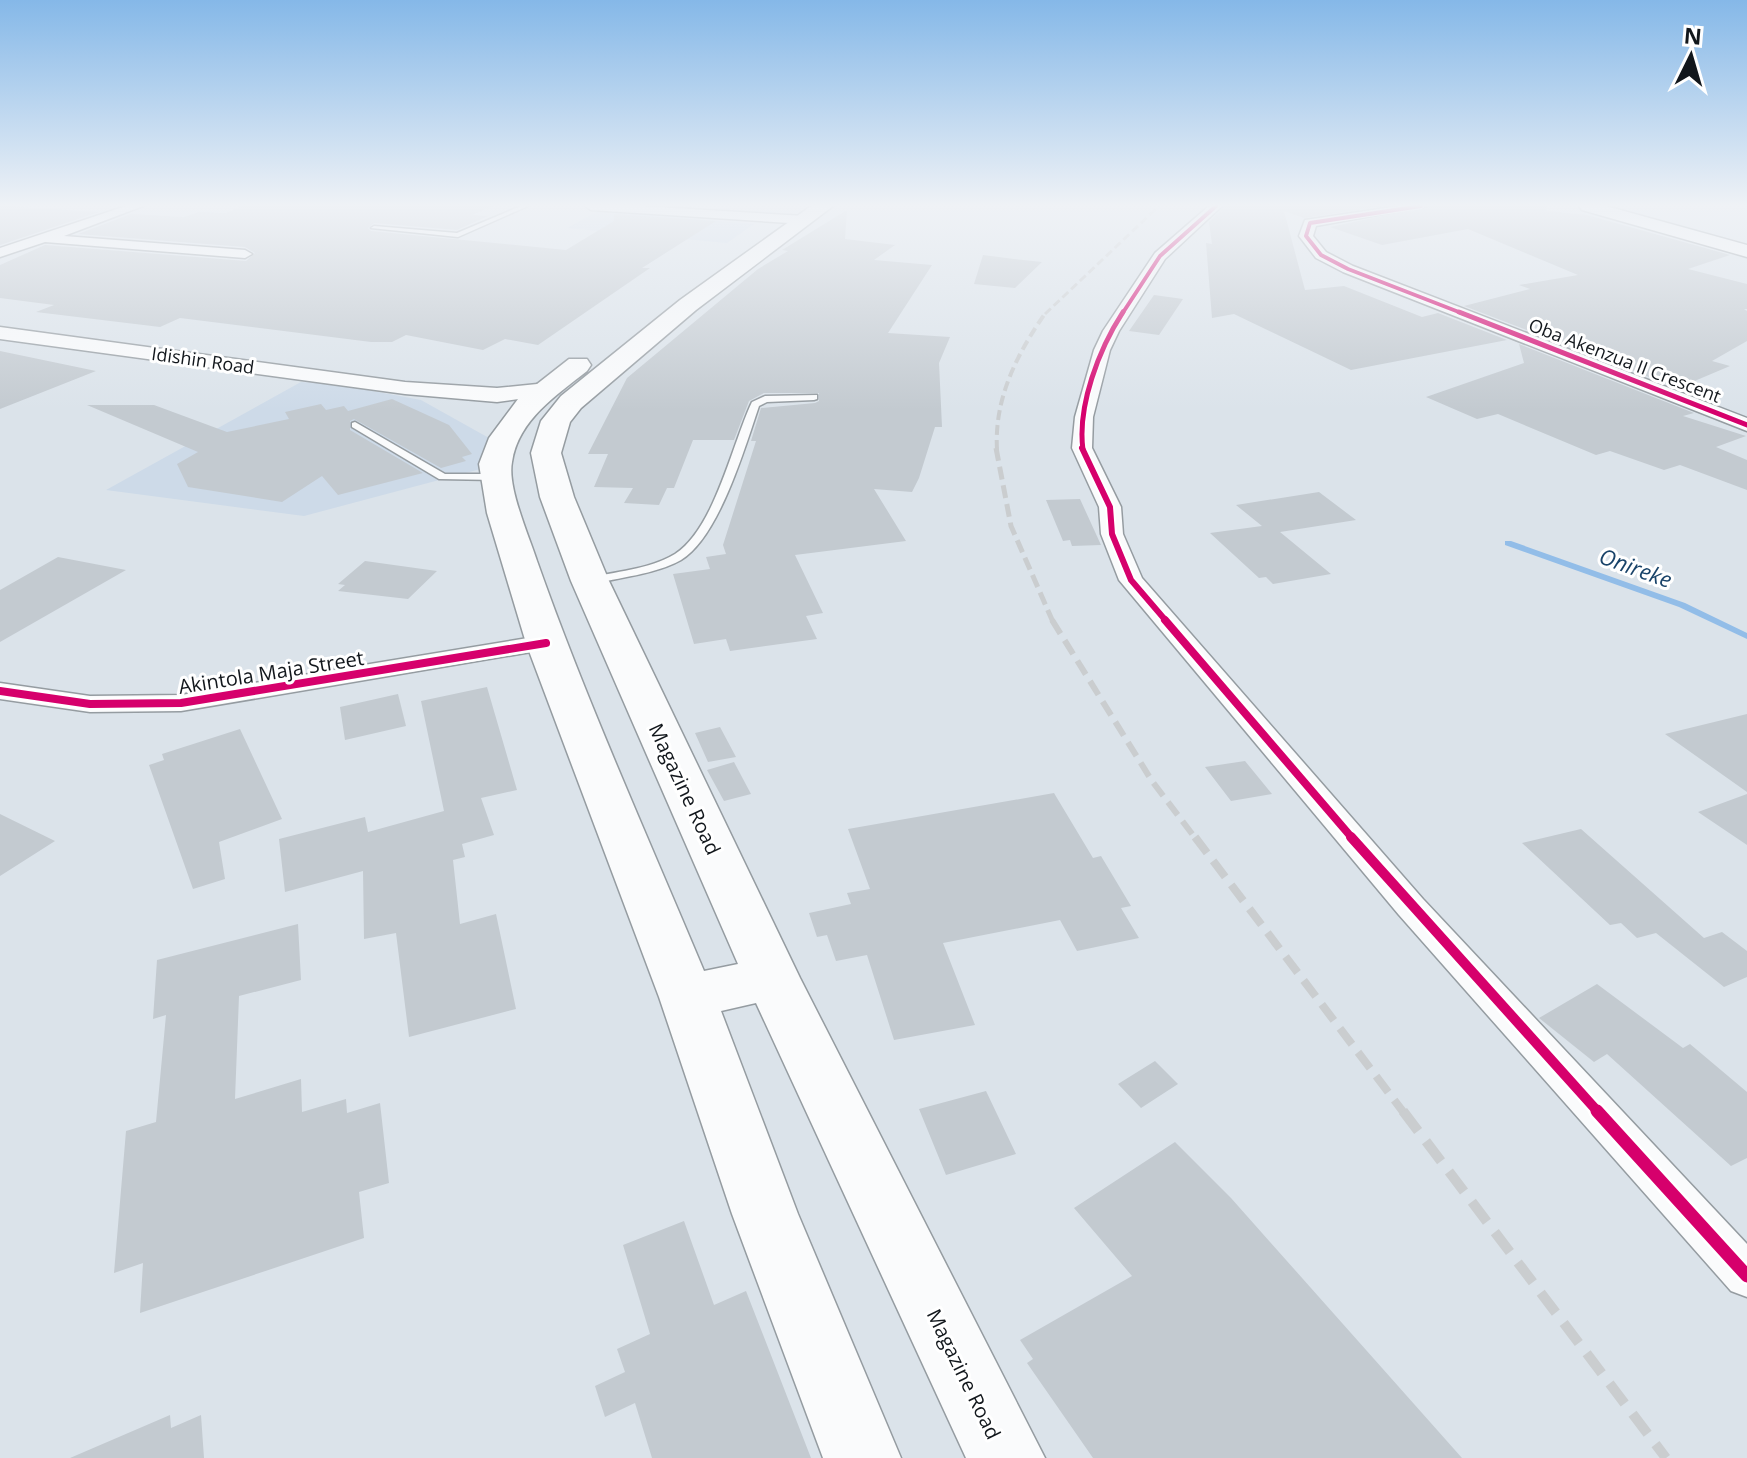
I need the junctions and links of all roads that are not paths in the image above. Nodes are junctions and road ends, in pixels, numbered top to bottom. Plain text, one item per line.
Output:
1 (705, 274) edge
2 (725, 274) edge
3 (1148, 274) edge
4 (1361, 274) edge
5 (0, 333) edge
6 (405, 388) junction
7 (814, 397) dead end
8 (532, 402) junction
9 (355, 425) dead end
10 (1747, 425) edge
11 (496, 477) junction
12 (590, 581) junction
13 (546, 643) junction
14 (0, 691) edge
15 (772, 978) junction
16 (687, 997) junction
17 (1747, 1276) edge
18 (862, 1458) edge
19 (1006, 1458) edge

1 - 8 main road
2 - 12 main road, Magazine Road
3 - 17 street
4 - 10 street, Oba Akenzua II Crescent
5 - 6 street, Idishin Road
6 - 8 street
6 - 8 street
7 - 12 lane
8 - 11 main road
9 - 11 lane
11 - 13 main road
12 - 15 main road, Magazine Road
13 - 14 street, Akintola Maja Street
13 - 16 main road
15 - 16 main road
15 - 19 main road, Magazine Road
16 - 18 main road

